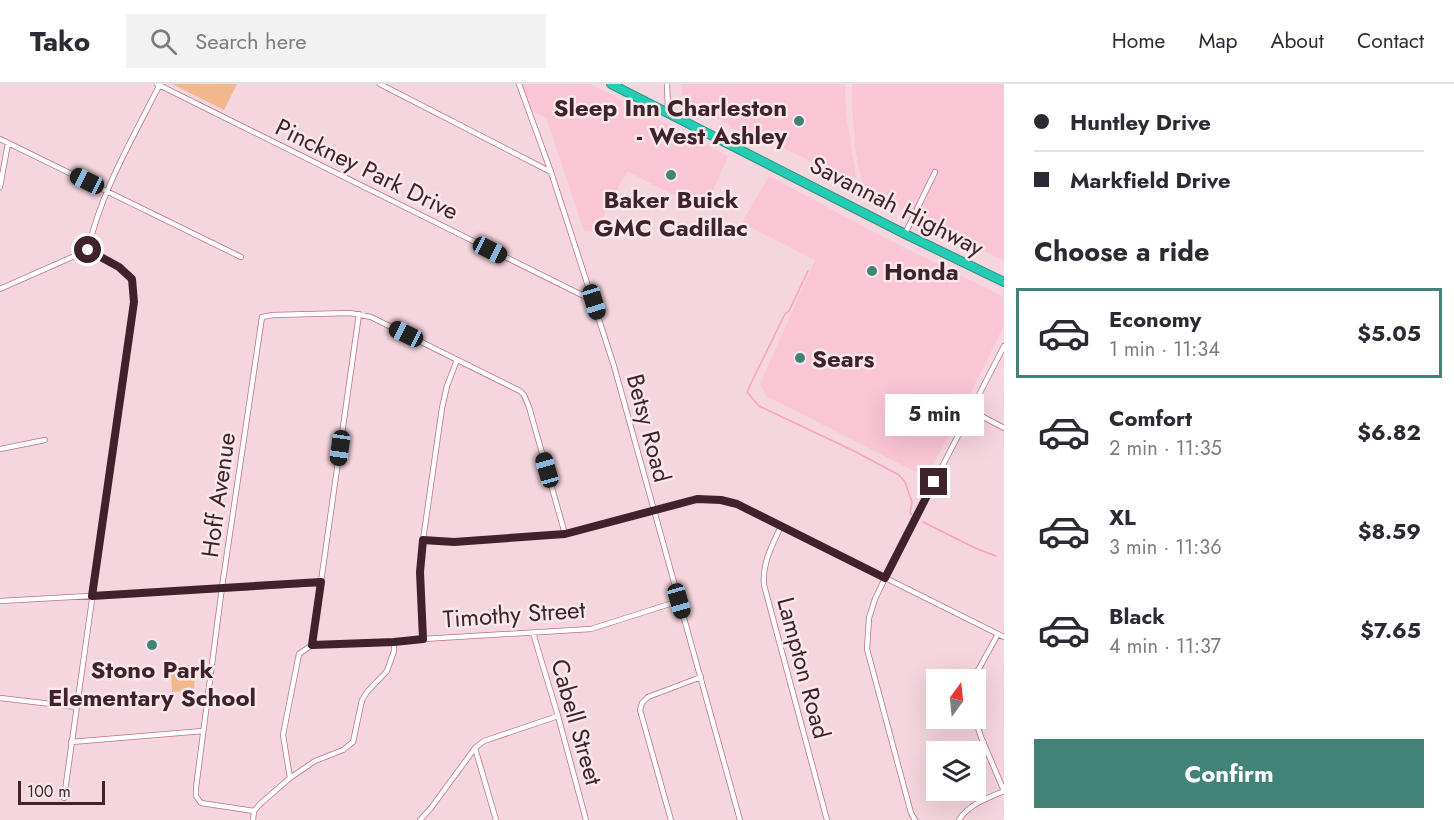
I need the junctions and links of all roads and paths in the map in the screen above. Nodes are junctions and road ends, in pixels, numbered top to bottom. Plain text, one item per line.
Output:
1 (159, 84) edge
2 (380, 84) edge
3 (519, 84) edge
4 (611, 84) edge
5 (667, 84) edge
6 (668, 112) junction
7 (0, 139) edge
8 (8, 142) junction
9 (551, 171) junction
10 (935, 172) dead end
11 (0, 187) edge
12 (106, 191) junction
13 (905, 234) junction
14 (88, 250) junction
15 (241, 257) dead end
16 (1004, 282) edge
17 (0, 289) edge
18 (594, 302) junction
19 (359, 314) junction
20 (1004, 346) edge
21 (457, 360) junction
22 (972, 411) junction
23 (1004, 428) edge
24 (45, 440) dead end
25 (0, 449) edge
26 (653, 510) junction
27 (781, 526) junction
28 (565, 534) junction
29 (423, 540) junction
30 (885, 578) junction
31 (321, 582) junction
32 (222, 587) junction
33 (92, 596) junction
34 (0, 601) edge
35 (679, 601) junction
36 (533, 633) junction
37 (998, 634) junction
38 (1004, 637) edge
39 (423, 639) junction
40 (394, 642) junction
41 (312, 645) junction
42 (979, 669) edge
43 (701, 677) junction
44 (0, 698) edge
45 (77, 707) junction
46 (558, 716) junction
47 (978, 729) edge
48 (203, 731) junction
49 (71, 742) junction
50 (475, 748) junction
51 (290, 778) junction
52 (1004, 791) edge
53 (64, 798) dead end
54 (254, 811) junction
55 (252, 820) edge
56 (420, 820) edge
57 (496, 820) edge
58 (586, 820) edge
59 (671, 820) edge
60 (740, 820) edge
61 (827, 820) edge
62 (915, 820) edge
63 (959, 820) edge

1 - 12 street
1 - 18 street, Pinckney Park Drive
2 - 9 street
3 - 9 street, Betsy Road
4 - 6 highway, Savannah Highway
5 - 6 street
6 - 13 highway, Savannah Highway
7 - 8 street
8 - 11 street
8 - 12 street
9 - 18 street, Betsy Road
10 - 13 street
12 - 14 street
12 - 15 street
13 - 16 highway, Savannah Highway
14 - 17 street
14 - 33 street
18 - 26 street, Betsy Road
19 - 21 street
19 - 31 street
19 - 32 street, Hoff Avenue
20 - 22 street
21 - 28 street
21 - 29 street
22 - 23 street
22 - 30 street
24 - 25 street
26 - 27 street
26 - 28 street
26 - 35 street, Betsy Road
27 - 30 street
27 - 61 street, Lampton Road
28 - 29 street
29 - 39 street
30 - 37 street
30 - 62 street
31 - 32 street
31 - 41 street
32 - 33 street
32 - 48 street, Hoff Avenue
33 - 34 street
33 - 45 street
35 - 36 street, Timothy Street
35 - 43 street, Betsy Road
36 - 39 street, Timothy Street
36 - 46 street, Cabell Street
37 - 38 street
37 - 42 street
39 - 40 street, Timothy Street
40 - 41 street, Timothy Street
40 - 51 street
41 - 51 street
43 - 59 street
43 - 60 street, Betsy Road
44 - 45 street
45 - 49 street
46 - 50 street
46 - 58 street, Cabell Street
47 - 52 street
48 - 49 street
48 - 54 street, Hoff Avenue
49 - 53 street
50 - 56 street
50 - 57 street
51 - 54 street
52 - 63 street
54 - 55 street

